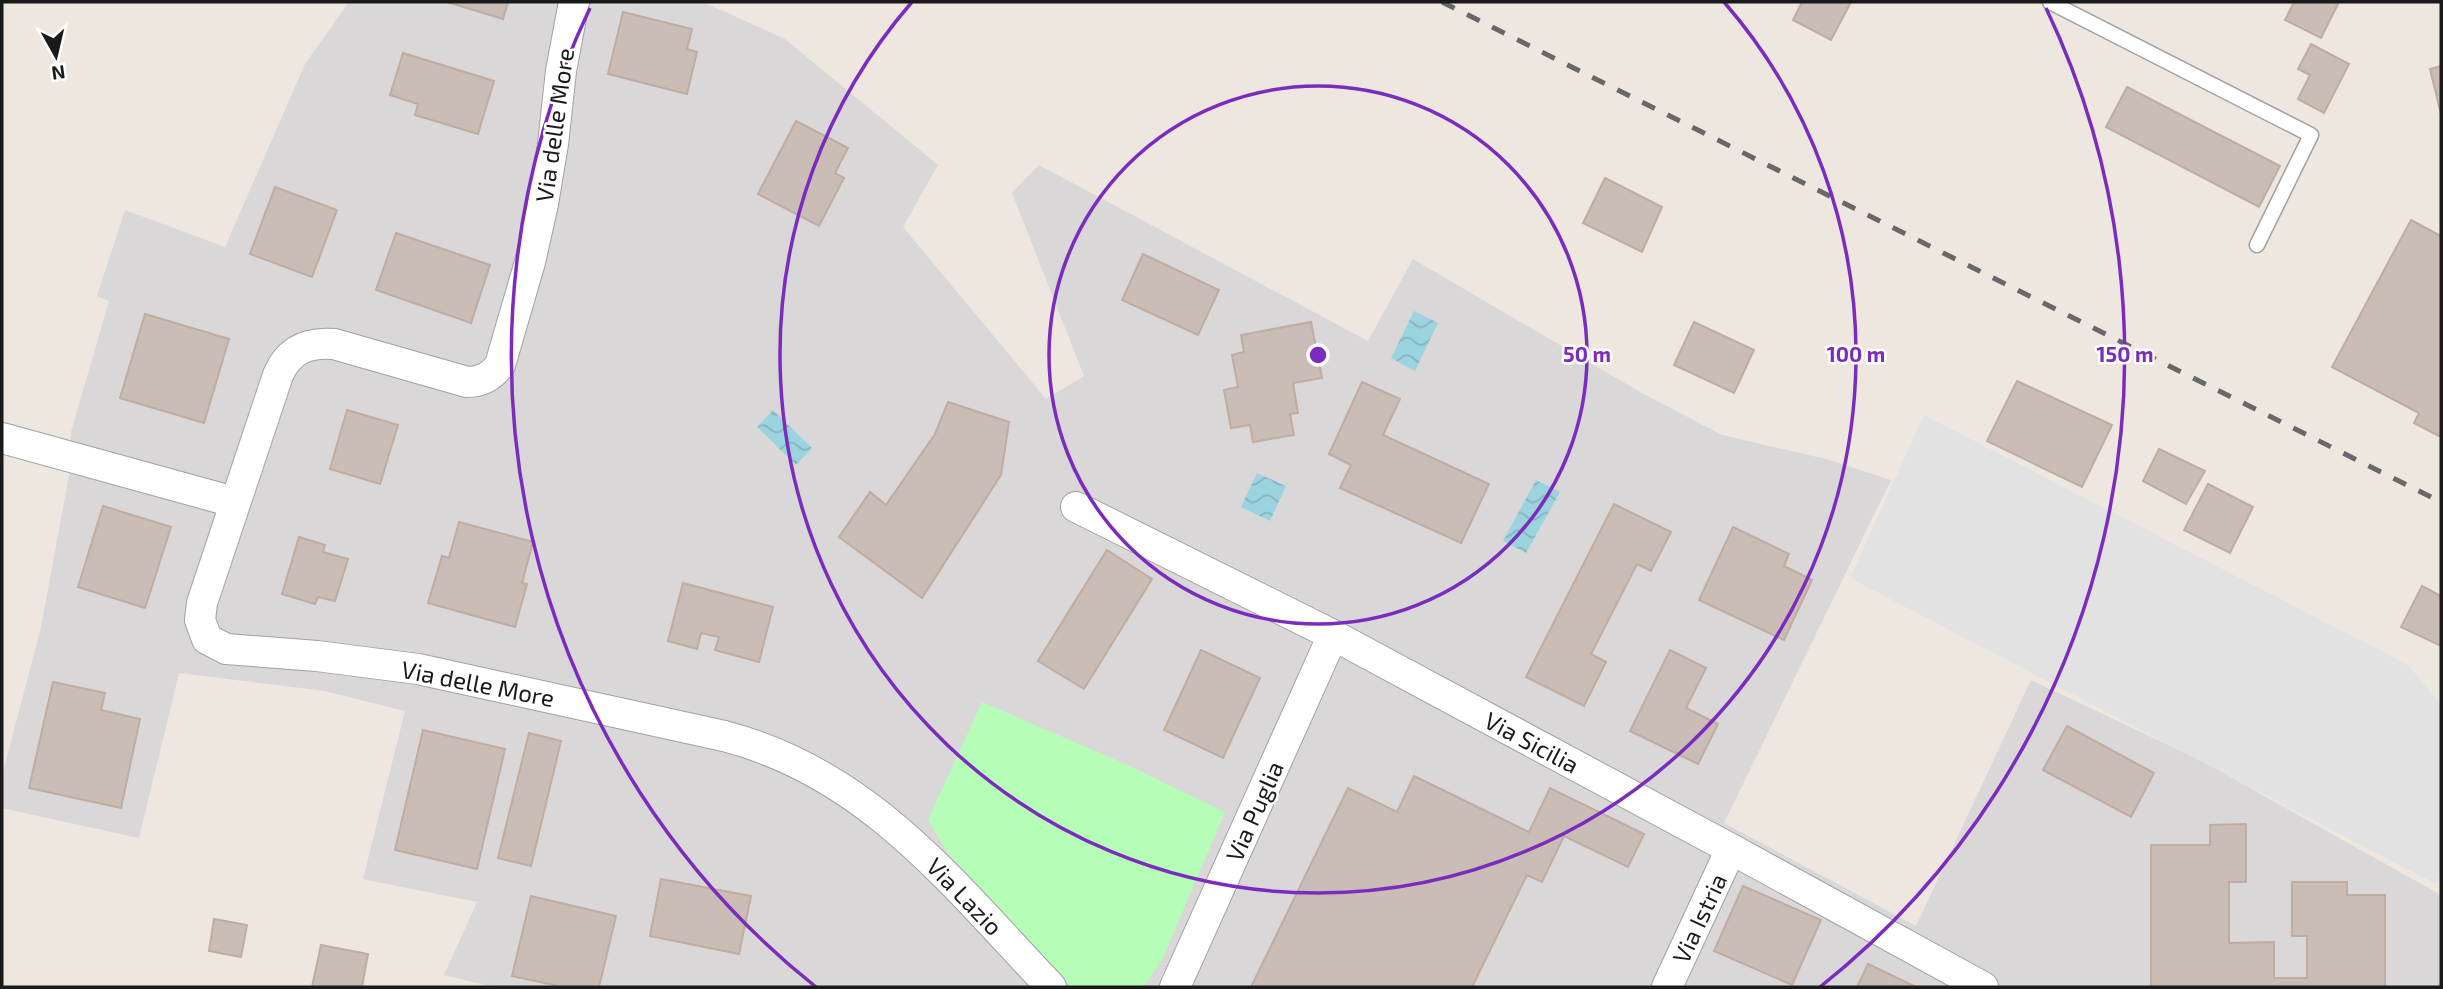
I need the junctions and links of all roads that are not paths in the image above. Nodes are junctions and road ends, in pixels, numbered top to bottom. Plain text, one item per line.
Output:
1 (574, 2) edge
2 (2050, 2) edge
3 (2257, 245) dead end
4 (2, 438) edge
5 (234, 502) junction
6 (1076, 508) dead end
7 (1333, 635) junction
8 (874, 810) joint
9 (1731, 849) junction
10 (1977, 986) edge
11 (1051, 987) edge
12 (1175, 987) edge
13 (1667, 987) edge

1 - 5 street, Via delle More
2 - 3 lane
4 - 5 street
5 - 8 street, Via delle More
6 - 7 street, Via Sicilia
7 - 9 street, Via Sicilia
7 - 12 street, Via Puglia
8 - 11 street, Via Lazio
9 - 10 street, Via Sicilia
9 - 13 street, Via Istria

